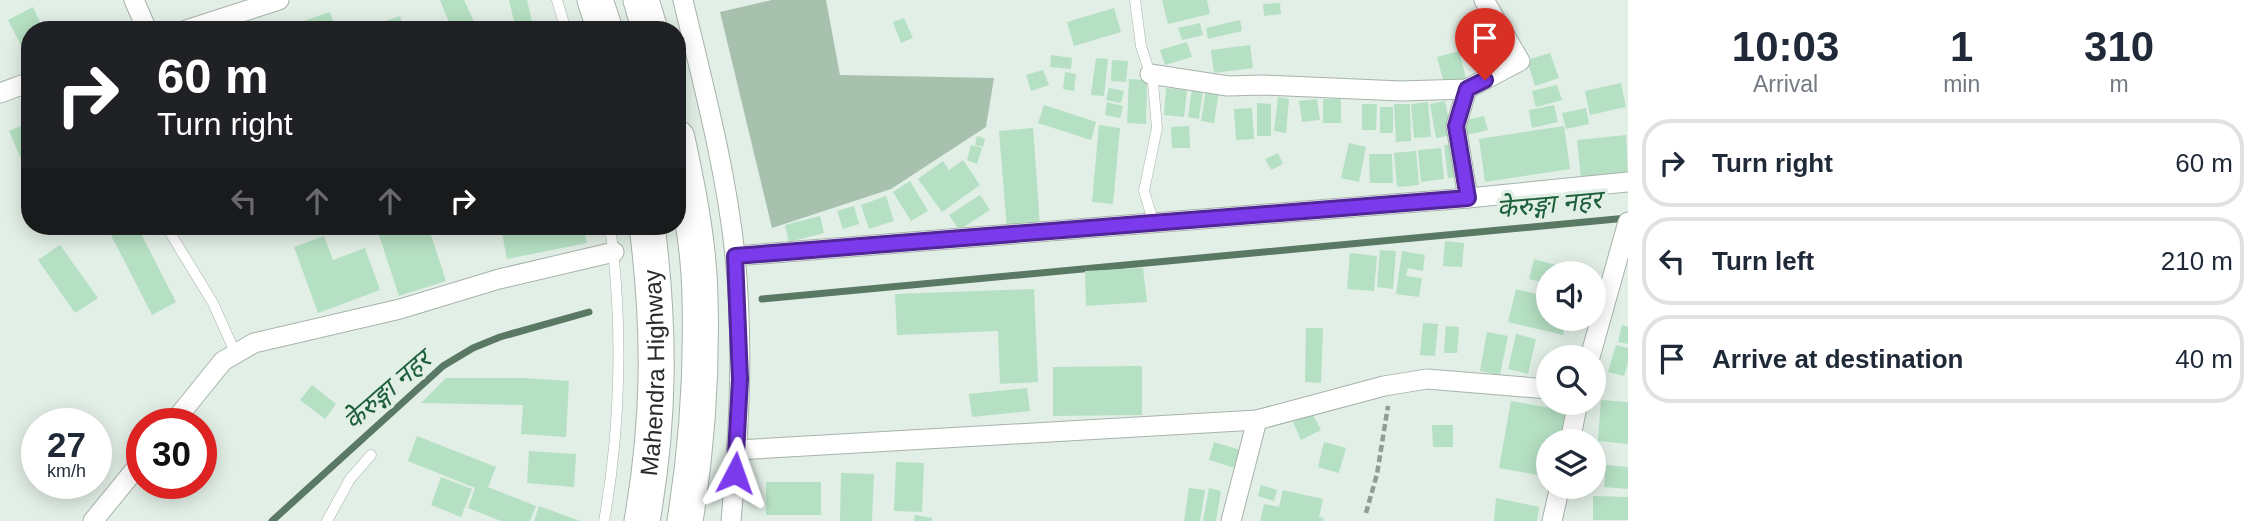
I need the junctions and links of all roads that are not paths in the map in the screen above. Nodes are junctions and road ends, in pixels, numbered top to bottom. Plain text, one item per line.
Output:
1 (134, 0) edge
2 (279, 0) edge
3 (556, 0) edge
4 (595, 0) edge
5 (641, 0) edge
6 (682, 0) edge
7 (1135, 0) edge
8 (1484, 0) edge
9 (144, 21) edge
10 (214, 21) edge
11 (563, 21) edge
12 (602, 21) edge
13 (647, 21) edge
14 (1150, 74) junction
15 (21, 85) edge
16 (1467, 89) junction
17 (0, 93) edge
18 (1628, 182) edge
19 (686, 183) edge
20 (1468, 198) junction
21 (1154, 223) junction
22 (1626, 229) edge
23 (171, 235) edge
24 (611, 235) edge
25 (648, 235) edge
26 (614, 252) junction
27 (735, 256) junction
28 (1621, 275) edge
29 (1595, 345) edge
30 (235, 352) junction
31 (1536, 388) edge
32 (185, 408) edge
33 (1257, 420) junction
34 (737, 450) junction
35 (371, 455) dead end
36 (126, 481) edge
37 (1557, 499) edge
38 (93, 521) edge
39 (327, 521) edge
40 (604, 521) edge
41 (642, 521) edge
42 (685, 521) edge
43 (731, 521) edge
44 (1231, 521) edge
45 (1552, 521) edge

1 - 9 street
2 - 10 street
3 - 11 lane
4 - 12 highway
5 - 13 highway
6 - 27 street
7 - 14 lane
8 - 16 street
14 - 16 street
14 - 21 lane
15 - 17 street
16 - 20 street
18 - 20 street
19 - 42 highway, Mahendra Highway
20 - 21 street
21 - 27 street
22 - 28 street
23 - 30 lane
24 - 26 lane
25 - 41 highway, Mahendra Highway
26 - 30 street
26 - 40 lane
27 - 34 street
28 - 29 street
30 - 32 street
31 - 33 street
33 - 34 street
33 - 44 street
34 - 43 street
35 - 39 lane
36 - 38 street
37 - 45 street

